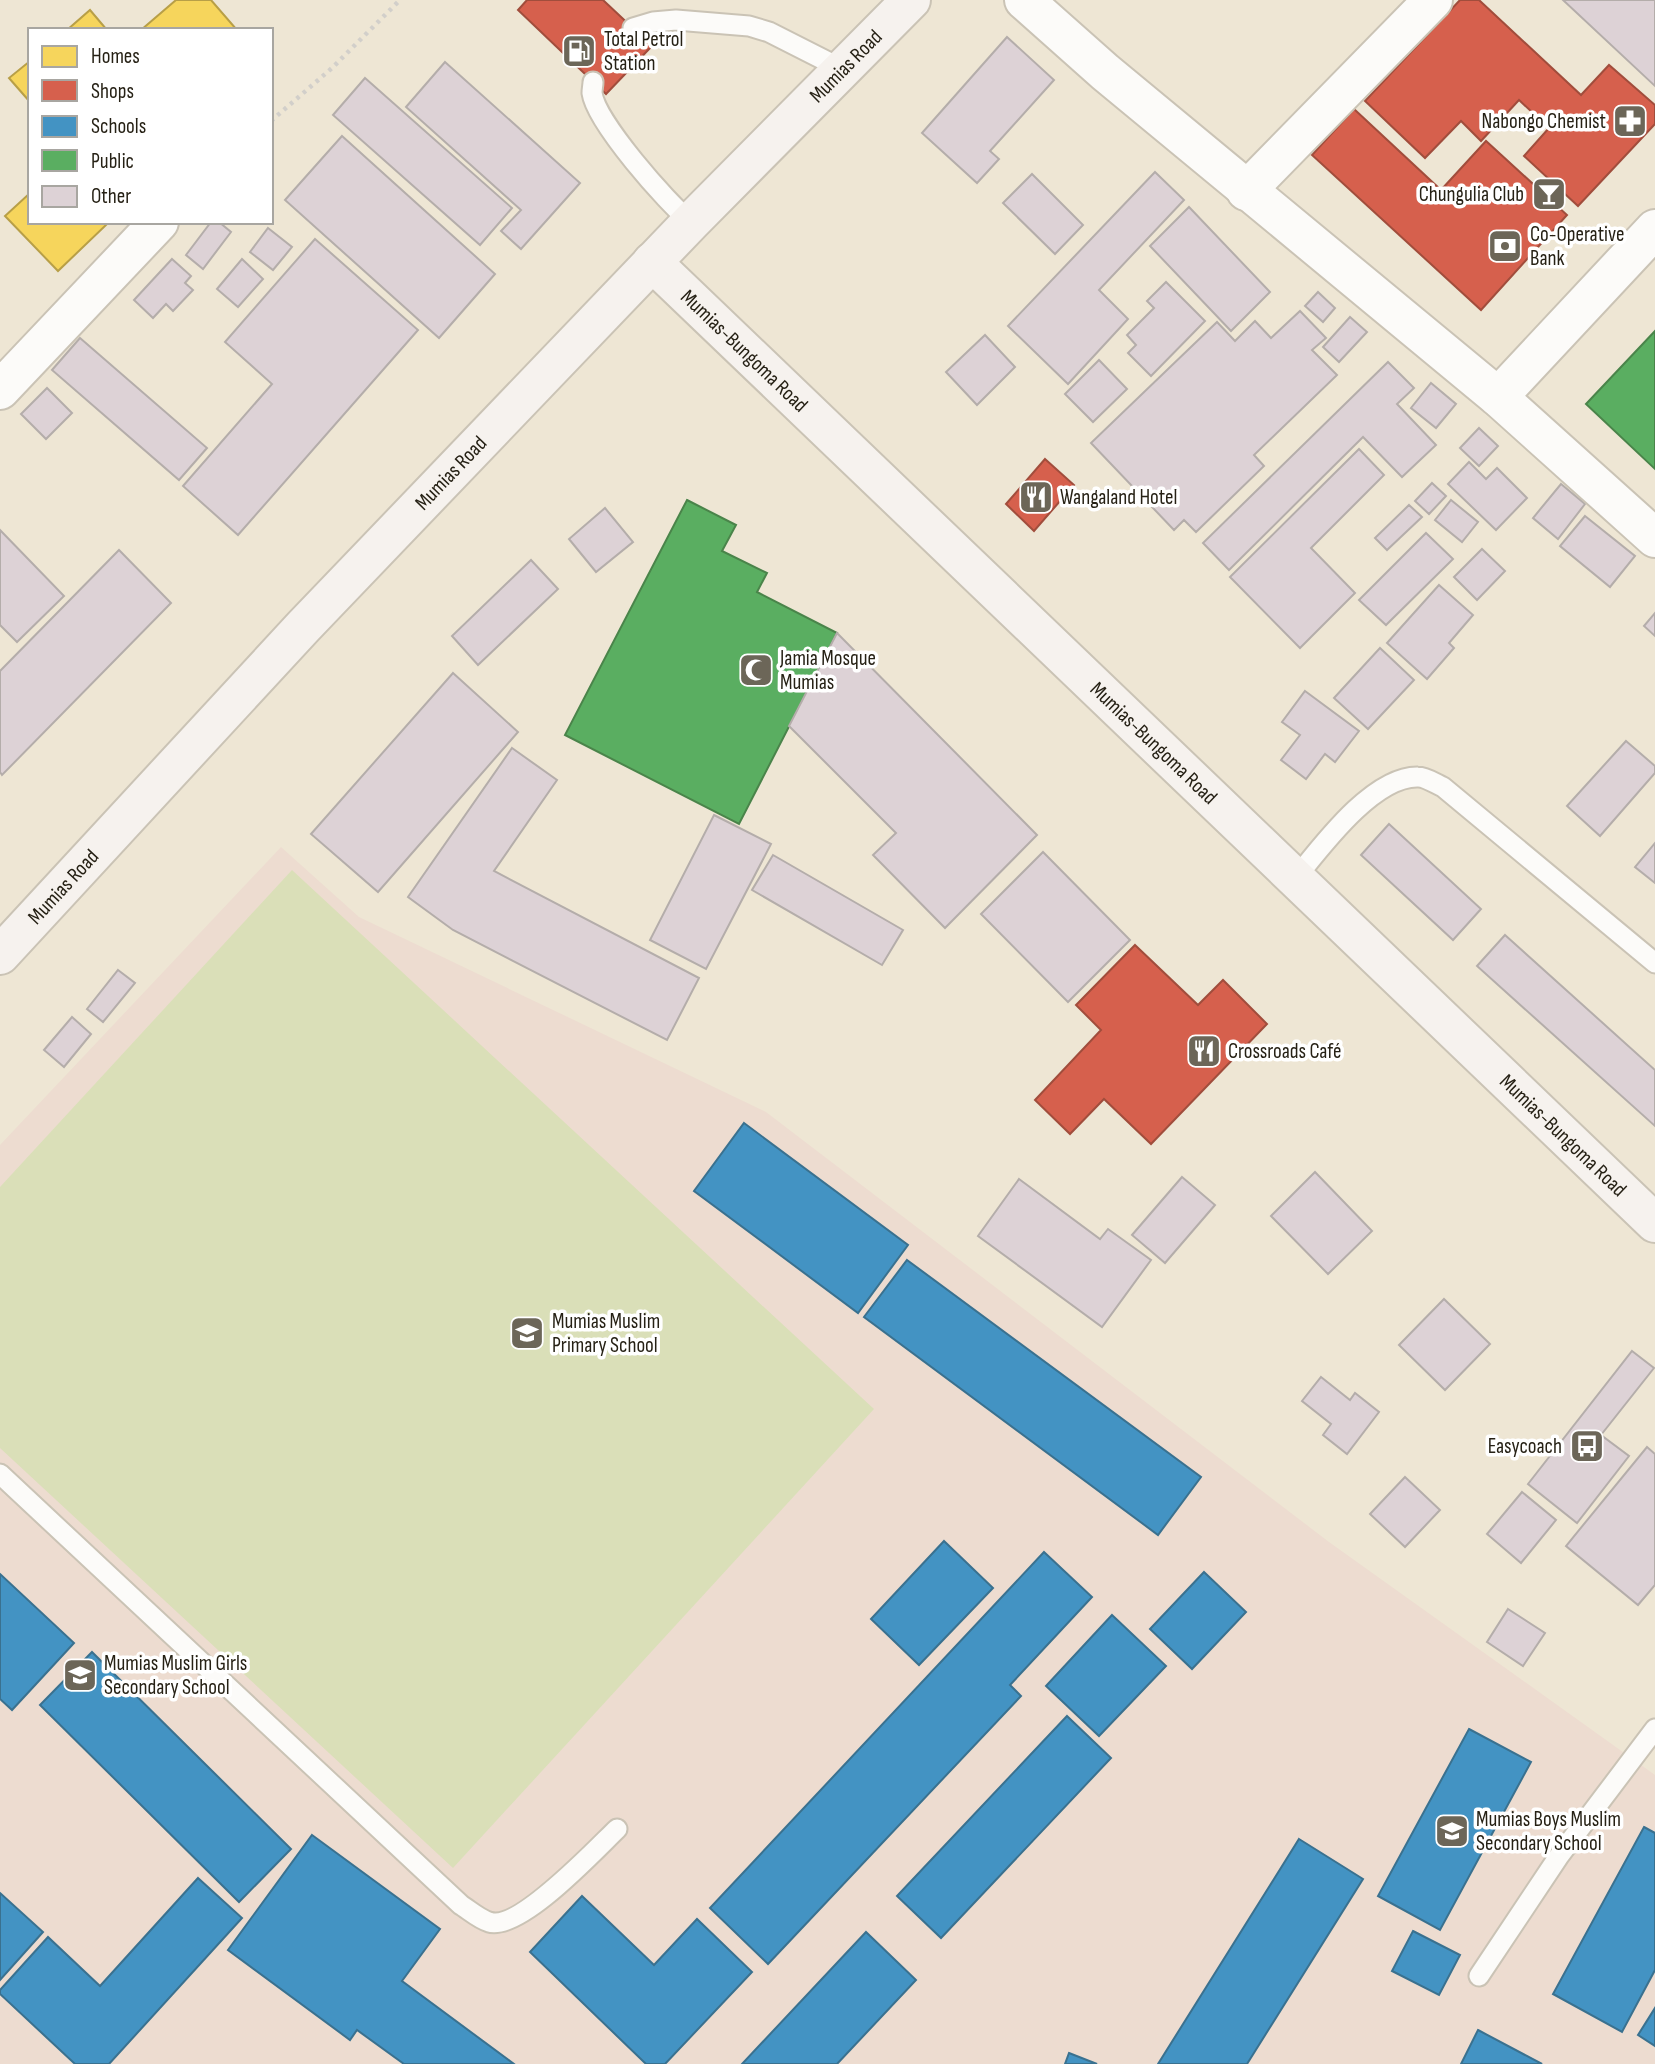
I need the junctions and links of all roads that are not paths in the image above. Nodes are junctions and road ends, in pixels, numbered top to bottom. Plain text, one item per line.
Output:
1 (911, 0) edge
2 (1024, 0) edge
3 (1433, 0) edge
4 (633, 28) dead end
5 (842, 69) junction
6 (593, 82) dead end
7 (1246, 191) junction
8 (691, 222) junction
9 (157, 224) edge
10 (1655, 229) edge
11 (652, 262) junction
12 (0, 390) edge
13 (1498, 397) junction
14 (1655, 538) edge
15 (1295, 879) junction
16 (0, 955) edge
17 (1655, 963) edge
18 (1652, 1214) edge
19 (0, 1474) edge
20 (1655, 1729) edge
21 (617, 1829) dead end
22 (1479, 1976) dead end

1 - 5 street, Mumias Road
2 - 7 street
3 - 7 street
4 - 5 lane
5 - 8 street, Mumias Road
6 - 8 lane
7 - 13 street
8 - 11 street, Mumias Road
9 - 12 street
10 - 13 street
11 - 15 street, Mumias-Bungoma Road
11 - 16 street, Mumias Road
13 - 14 street
15 - 17 lane
15 - 18 street, Mumias-Bungoma Road
19 - 21 lane
20 - 22 lane

